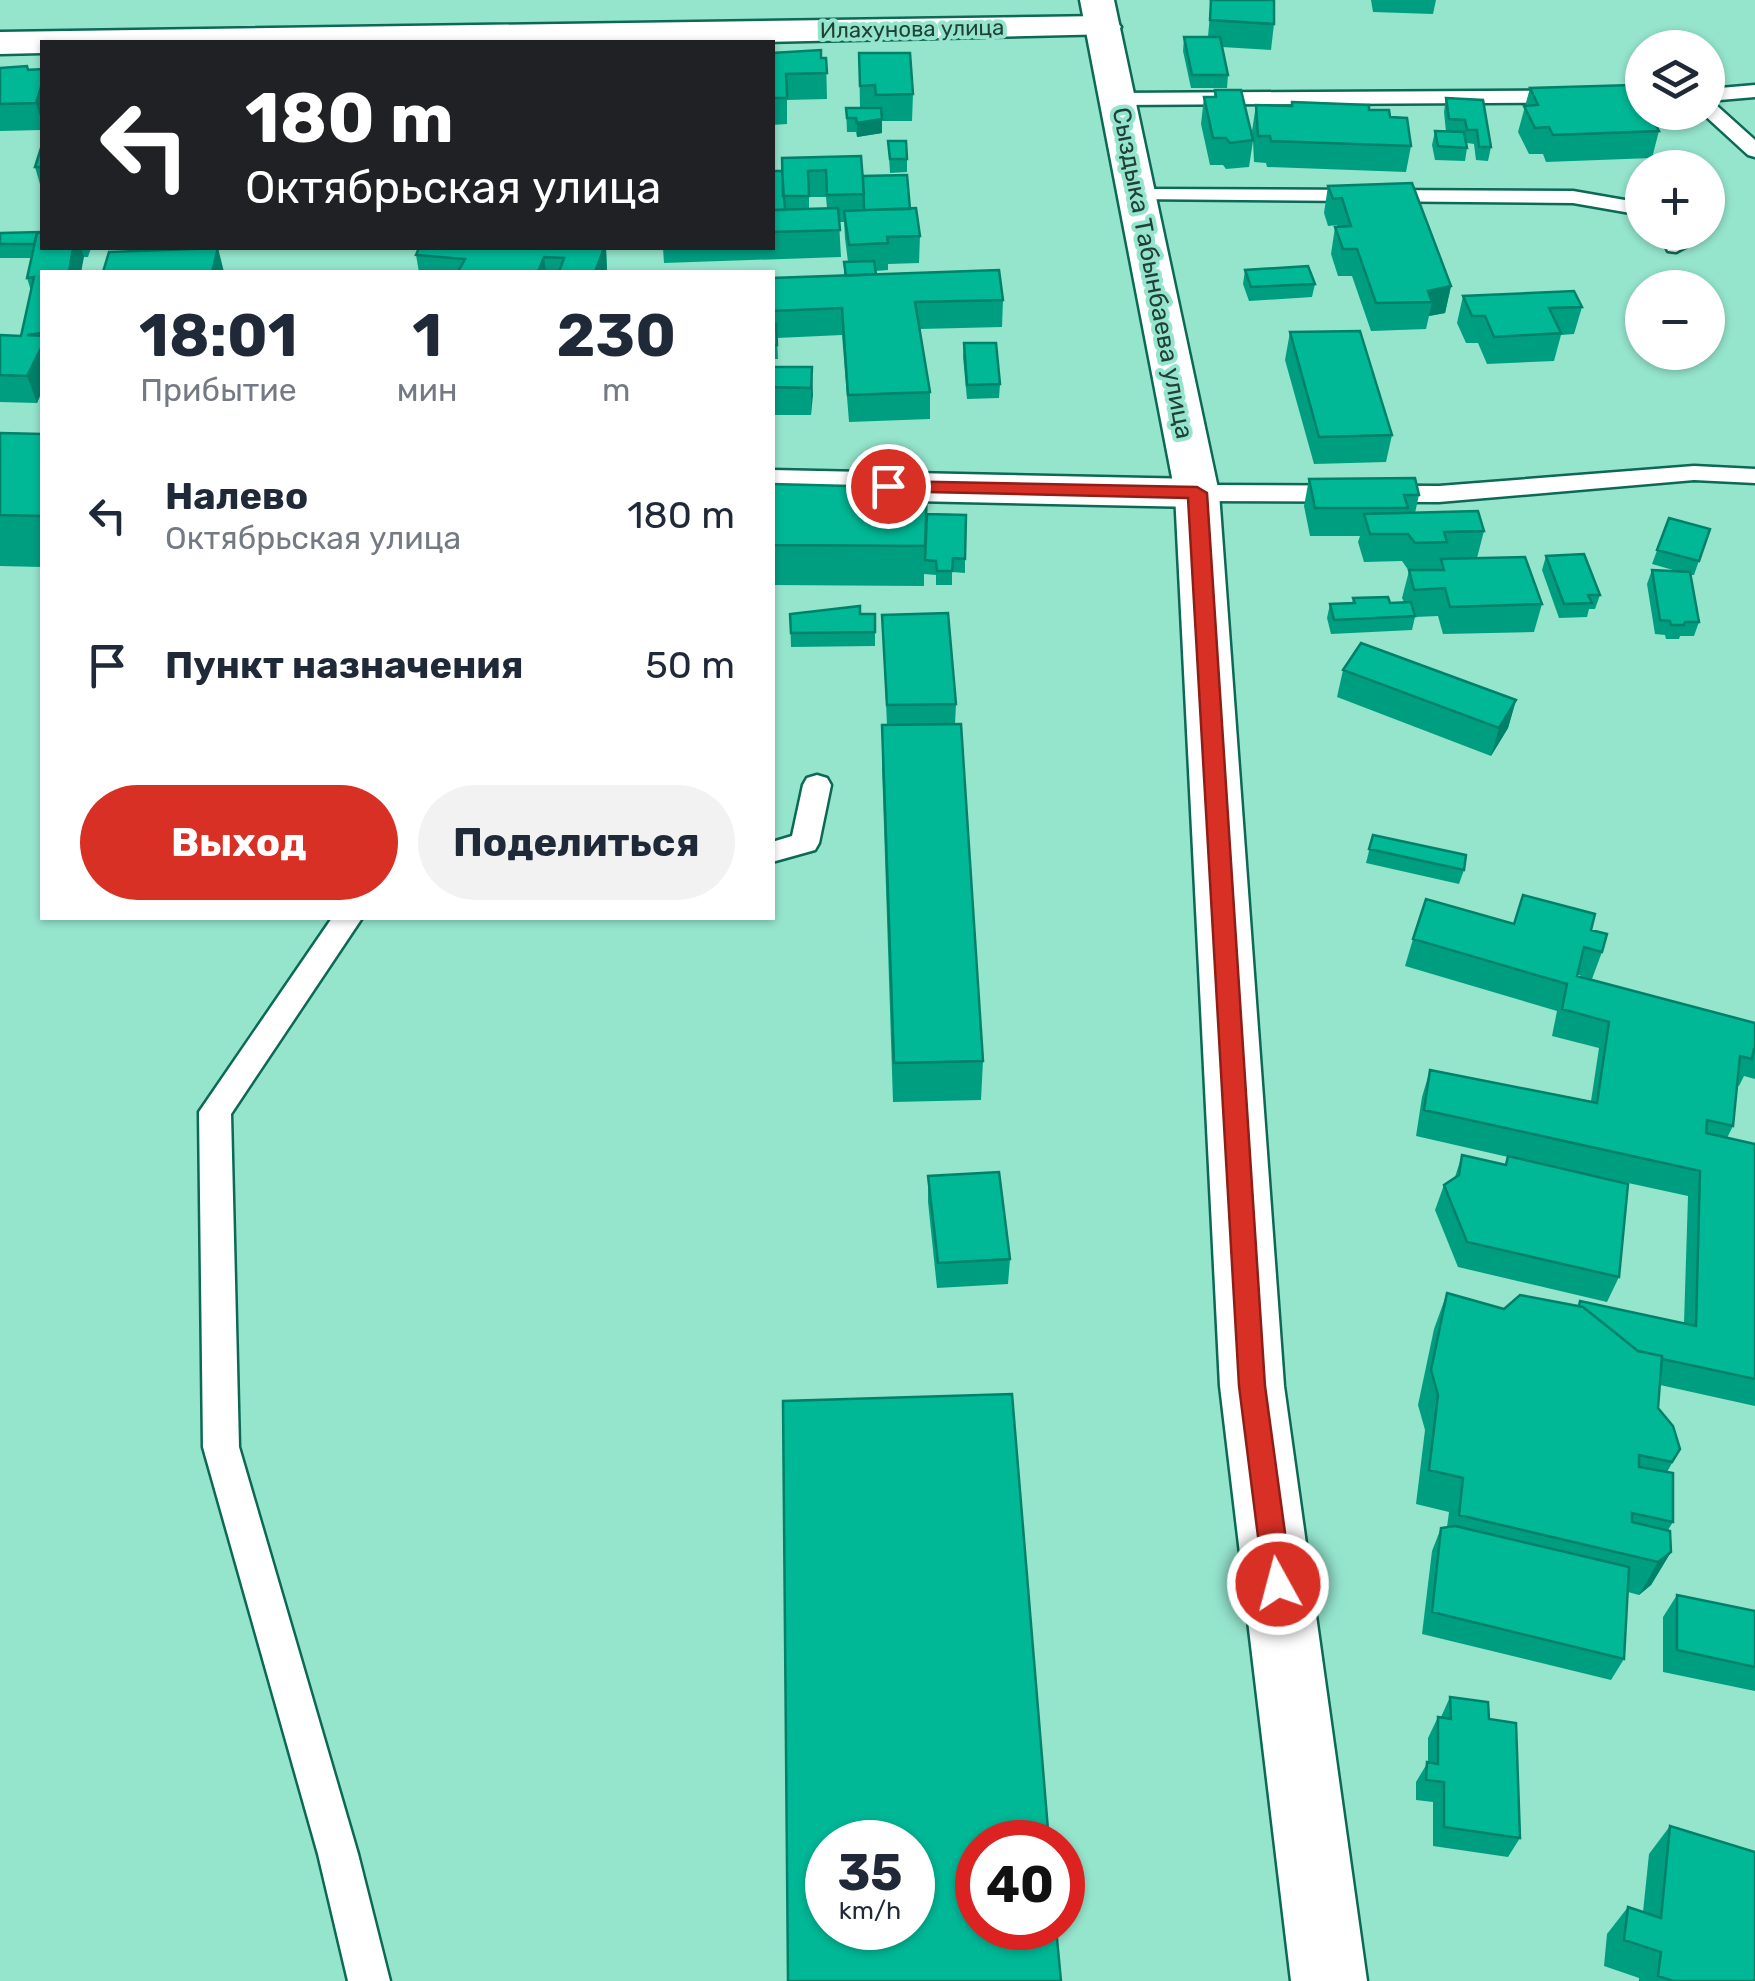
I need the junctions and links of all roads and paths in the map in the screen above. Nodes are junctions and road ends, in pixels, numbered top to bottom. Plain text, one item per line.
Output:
1 (1100, 13) edge
2 (110, 40) edge
3 (40, 42) edge
4 (0, 43) edge
5 (1755, 90) edge
6 (1725, 94) edge
7 (1625, 96) edge
8 (1118, 99) junction
9 (1725, 124) edge
10 (1755, 151) edge
11 (1137, 195) junction
12 (1625, 206) edge
13 (1755, 476) edge
14 (775, 484) edge
15 (1197, 493) junction
16 (817, 785) dead end
17 (775, 851) edge
18 (347, 920) edge
19 (369, 1981) edge
20 (1330, 1981) edge

1 - 2 street, Илахунова улица
1 - 8 street, Сыздыка Табынбаева улица
3 - 4 street, Илахунова улица
5 - 6 lane
7 - 8 lane
8 - 11 street, Сыздыка Табынбаева улица
9 - 10 lane
11 - 12 lane
11 - 15 street, Сыздыка Табынбаева улица
13 - 15 lane
14 - 15 street
15 - 20 street, Сыздыка Табынбаева улица
16 - 17 lane
18 - 19 lane

